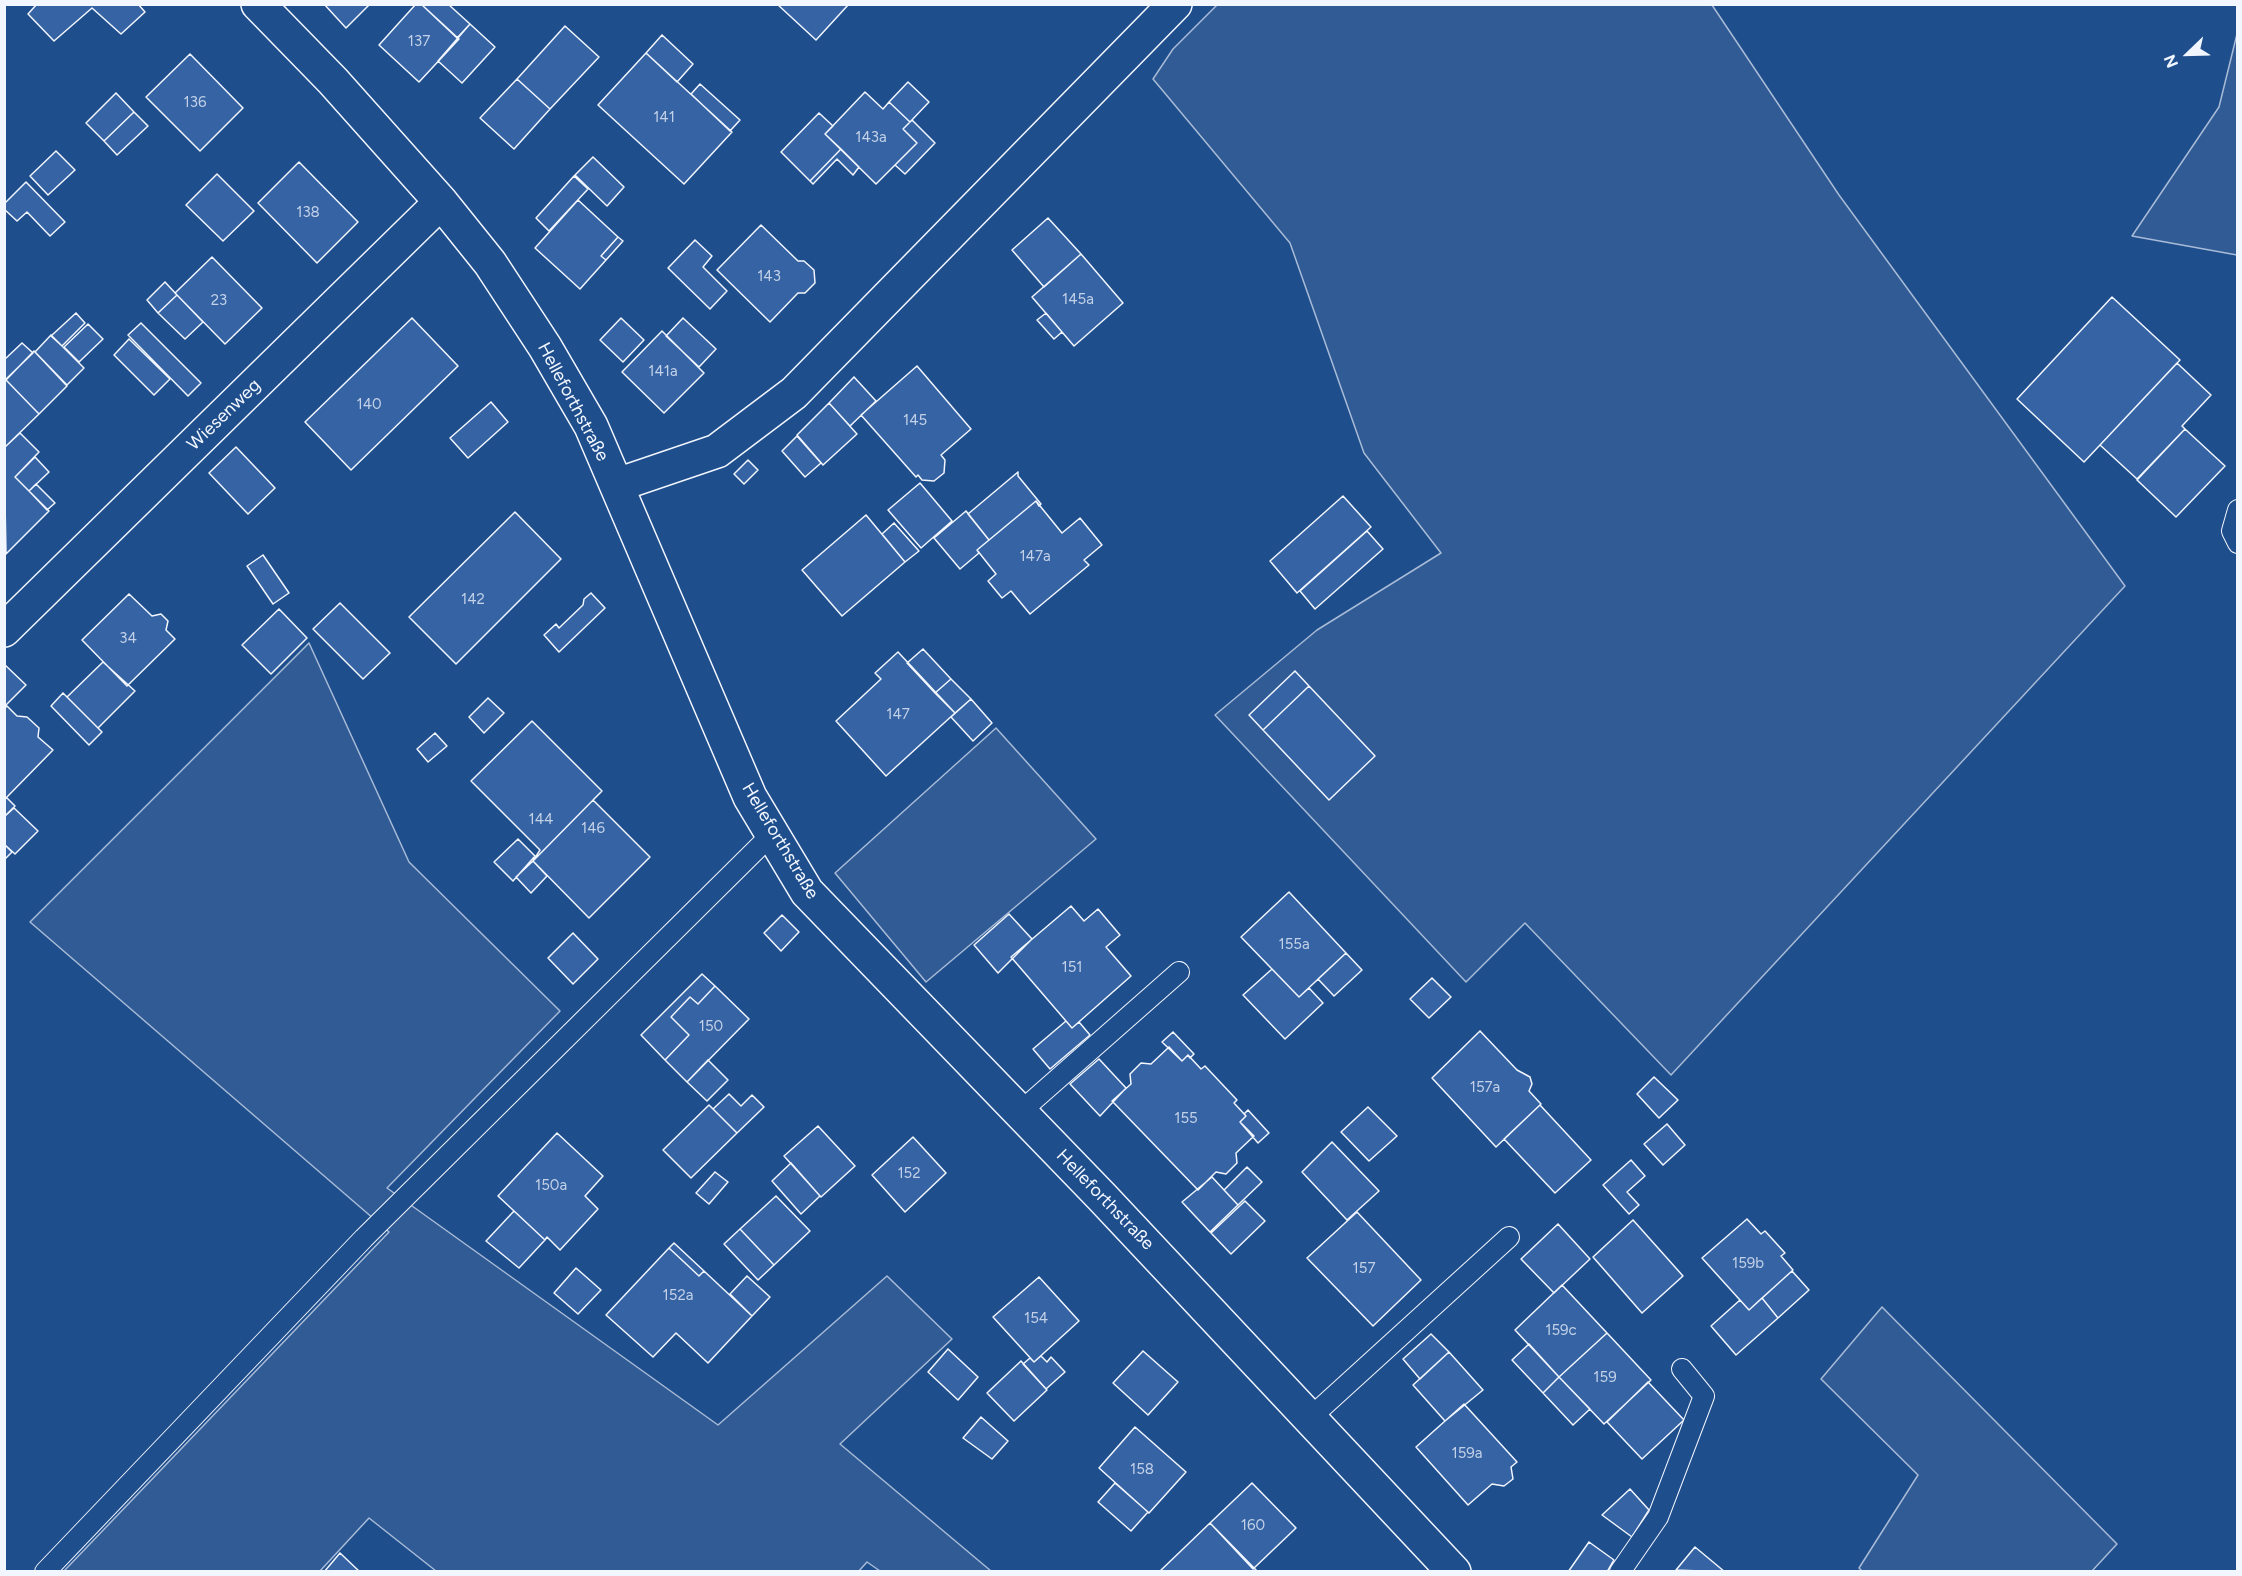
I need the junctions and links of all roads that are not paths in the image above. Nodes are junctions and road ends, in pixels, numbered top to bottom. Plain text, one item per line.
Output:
1 (258, 4) edge
2 (1175, 4) edge
3 (441, 202) junction
4 (617, 485) junction
5 (2238, 510) edge
6 (2238, 543) edge
7 (5, 628) edge
8 (772, 834) junction
9 (1179, 972) dead end
10 (1020, 1112) junction
11 (1509, 1237) dead end
12 (1682, 1369) dead end
13 (1310, 1418) junction
14 (45, 1572) edge
15 (1454, 1572) edge
16 (1620, 1572) edge

1 - 3 street, Helleforthstraße
2 - 4 street
3 - 4 street, Helleforthstraße
3 - 7 street, Wiesenweg
4 - 8 street, Helleforthstraße
5 - 6 lane
8 - 10 street, Helleforthstraße
8 - 14 lane
9 - 10 lane
10 - 13 street, Helleforthstraße
11 - 13 lane
12 - 16 lane
13 - 15 street, Helleforthstraße

